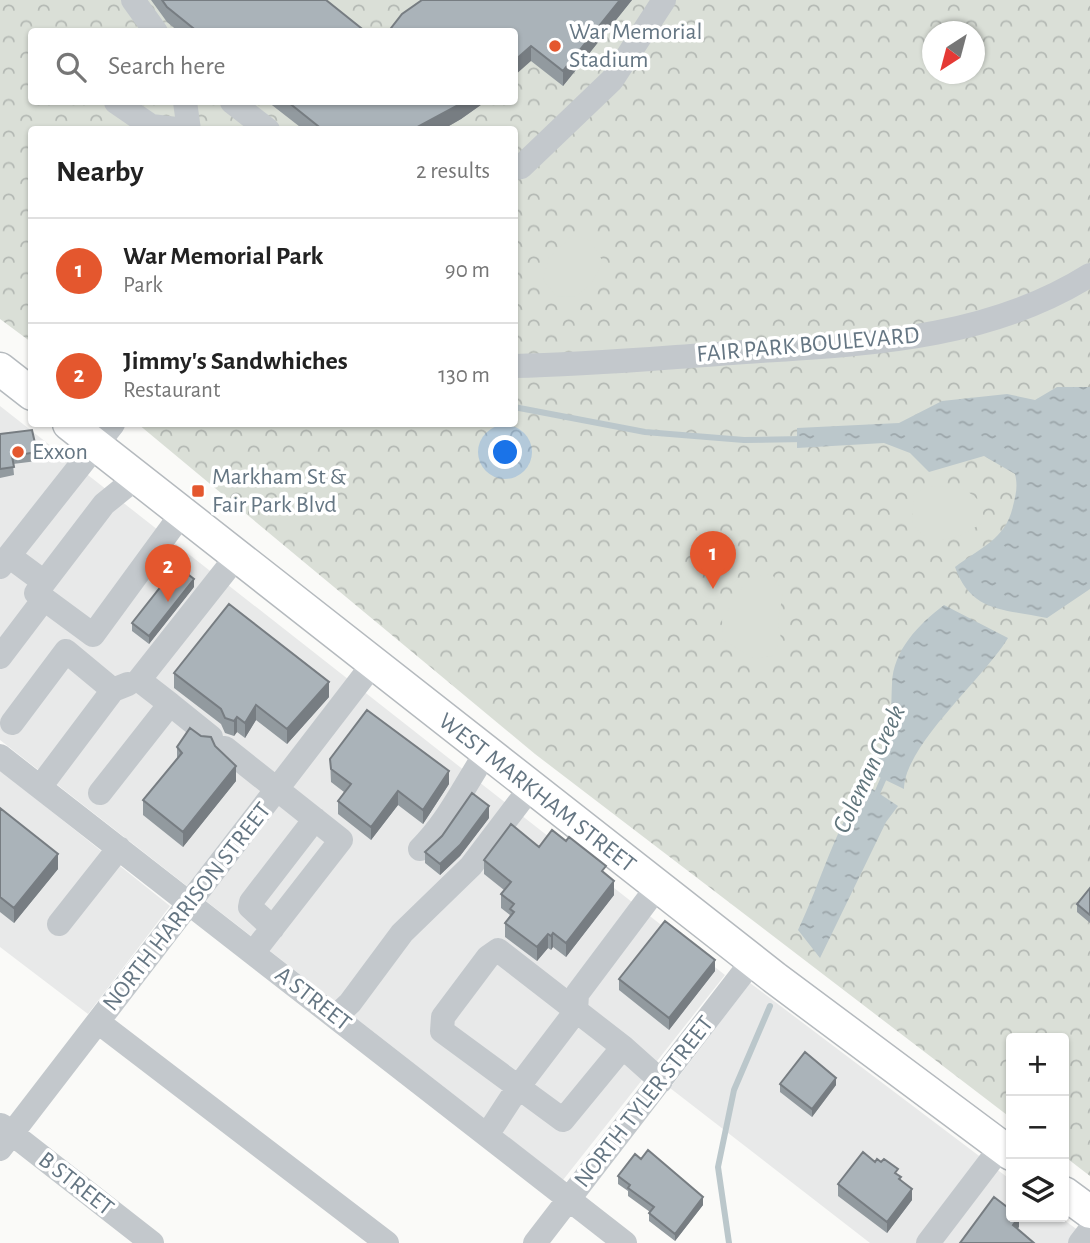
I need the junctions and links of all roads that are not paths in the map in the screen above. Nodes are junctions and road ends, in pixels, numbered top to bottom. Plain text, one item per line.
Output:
1 (133, 0) edge
2 (664, 0) edge
3 (153, 28) edge
4 (121, 105) edge
5 (185, 105) edge
6 (236, 105) edge
7 (158, 126) edge
8 (187, 126) edge
9 (263, 126) edge
10 (518, 168) edge
11 (1090, 275) edge
12 (518, 366) edge
13 (0, 369) edge
14 (28, 391) edge
15 (80, 427) edge
16 (104, 434) edge
17 (136, 478) junction
18 (183, 512) junction
19 (237, 556) junction
20 (5, 561) edge
21 (44, 590) junction
22 (0, 657) edge
23 (373, 664) junction
24 (139, 680) junction
25 (113, 690) junction
26 (170, 704) junction
27 (12, 723) dead end
28 (486, 753) junction
29 (0, 756) edge
30 (40, 787) junction
31 (531, 787) junction
32 (277, 789) junction
33 (100, 793) dead end
34 (315, 819) junction
35 (119, 848) junction
36 (420, 849) dead end
37 (658, 886) junction
38 (189, 903) junction
39 (59, 924) dead end
40 (273, 928) junction
41 (253, 953) junction
42 (753, 960) junction
43 (576, 1011) junction
44 (335, 1017) junction
45 (98, 1022) junction
46 (622, 1047) junction
47 (661, 1082) junction
48 (519, 1086) junction
49 (487, 1135) junction
50 (4, 1136) edge
51 (1006, 1151) edge
52 (1069, 1197) edge
53 (569, 1199) junction
54 (1090, 1212) edge
55 (1090, 1230) edge
56 (152, 1243) edge
57 (387, 1243) edge
58 (535, 1243) edge
59 (625, 1243) edge
60 (928, 1243) edge
61 (1080, 1243) edge

1 - 3 street
2 - 10 street
4 - 7 street
5 - 8 street
6 - 9 street
11 - 12 street, FAIR PARK BOULEVARD
13 - 14 main road
15 - 16 main road, WEST MARKHAM STREET
16 - 17 main road, WEST MARKHAM STREET
16 - 20 street
17 - 18 main road, WEST MARKHAM STREET
17 - 21 street
18 - 19 main road, WEST MARKHAM STREET
18 - 21 street
19 - 23 main road, WEST MARKHAM STREET
19 - 24 street
20 - 21 street
21 - 22 street
23 - 28 main road, WEST MARKHAM STREET
23 - 32 street, NORTH HARRISON STREET
24 - 25 street
24 - 26 street
25 - 27 street
25 - 30 street
26 - 32 street
26 - 33 street
28 - 31 main road, WEST MARKHAM STREET
28 - 36 street
29 - 30 street, A STREET
30 - 35 street, A STREET
31 - 37 main road, WEST MARKHAM STREET
31 - 44 street
32 - 34 street
32 - 38 street, NORTH HARRISON STREET
34 - 40 street
34 - 40 street
35 - 38 street, A STREET
35 - 39 street
37 - 42 main road, WEST MARKHAM STREET
37 - 43 street
38 - 41 street, A STREET
38 - 45 street, NORTH HARRISON STREET
40 - 41 street
41 - 44 street, A STREET
42 - 47 street, NORTH TYLER STREET
42 - 51 main road, WEST MARKHAM STREET
43 - 46 street
43 - 48 street
43 - 48 street
44 - 49 street, A STREET
45 - 50 street, NORTH HARRISON STREET
45 - 57 street
46 - 47 street
46 - 48 street
47 - 53 street, NORTH TYLER STREET
48 - 49 street
49 - 53 street, A STREET
50 - 56 street, B STREET
51 - 60 street
52 - 54 main road
53 - 58 street, NORTH TYLER STREET
53 - 59 street, A STREET
55 - 61 street

